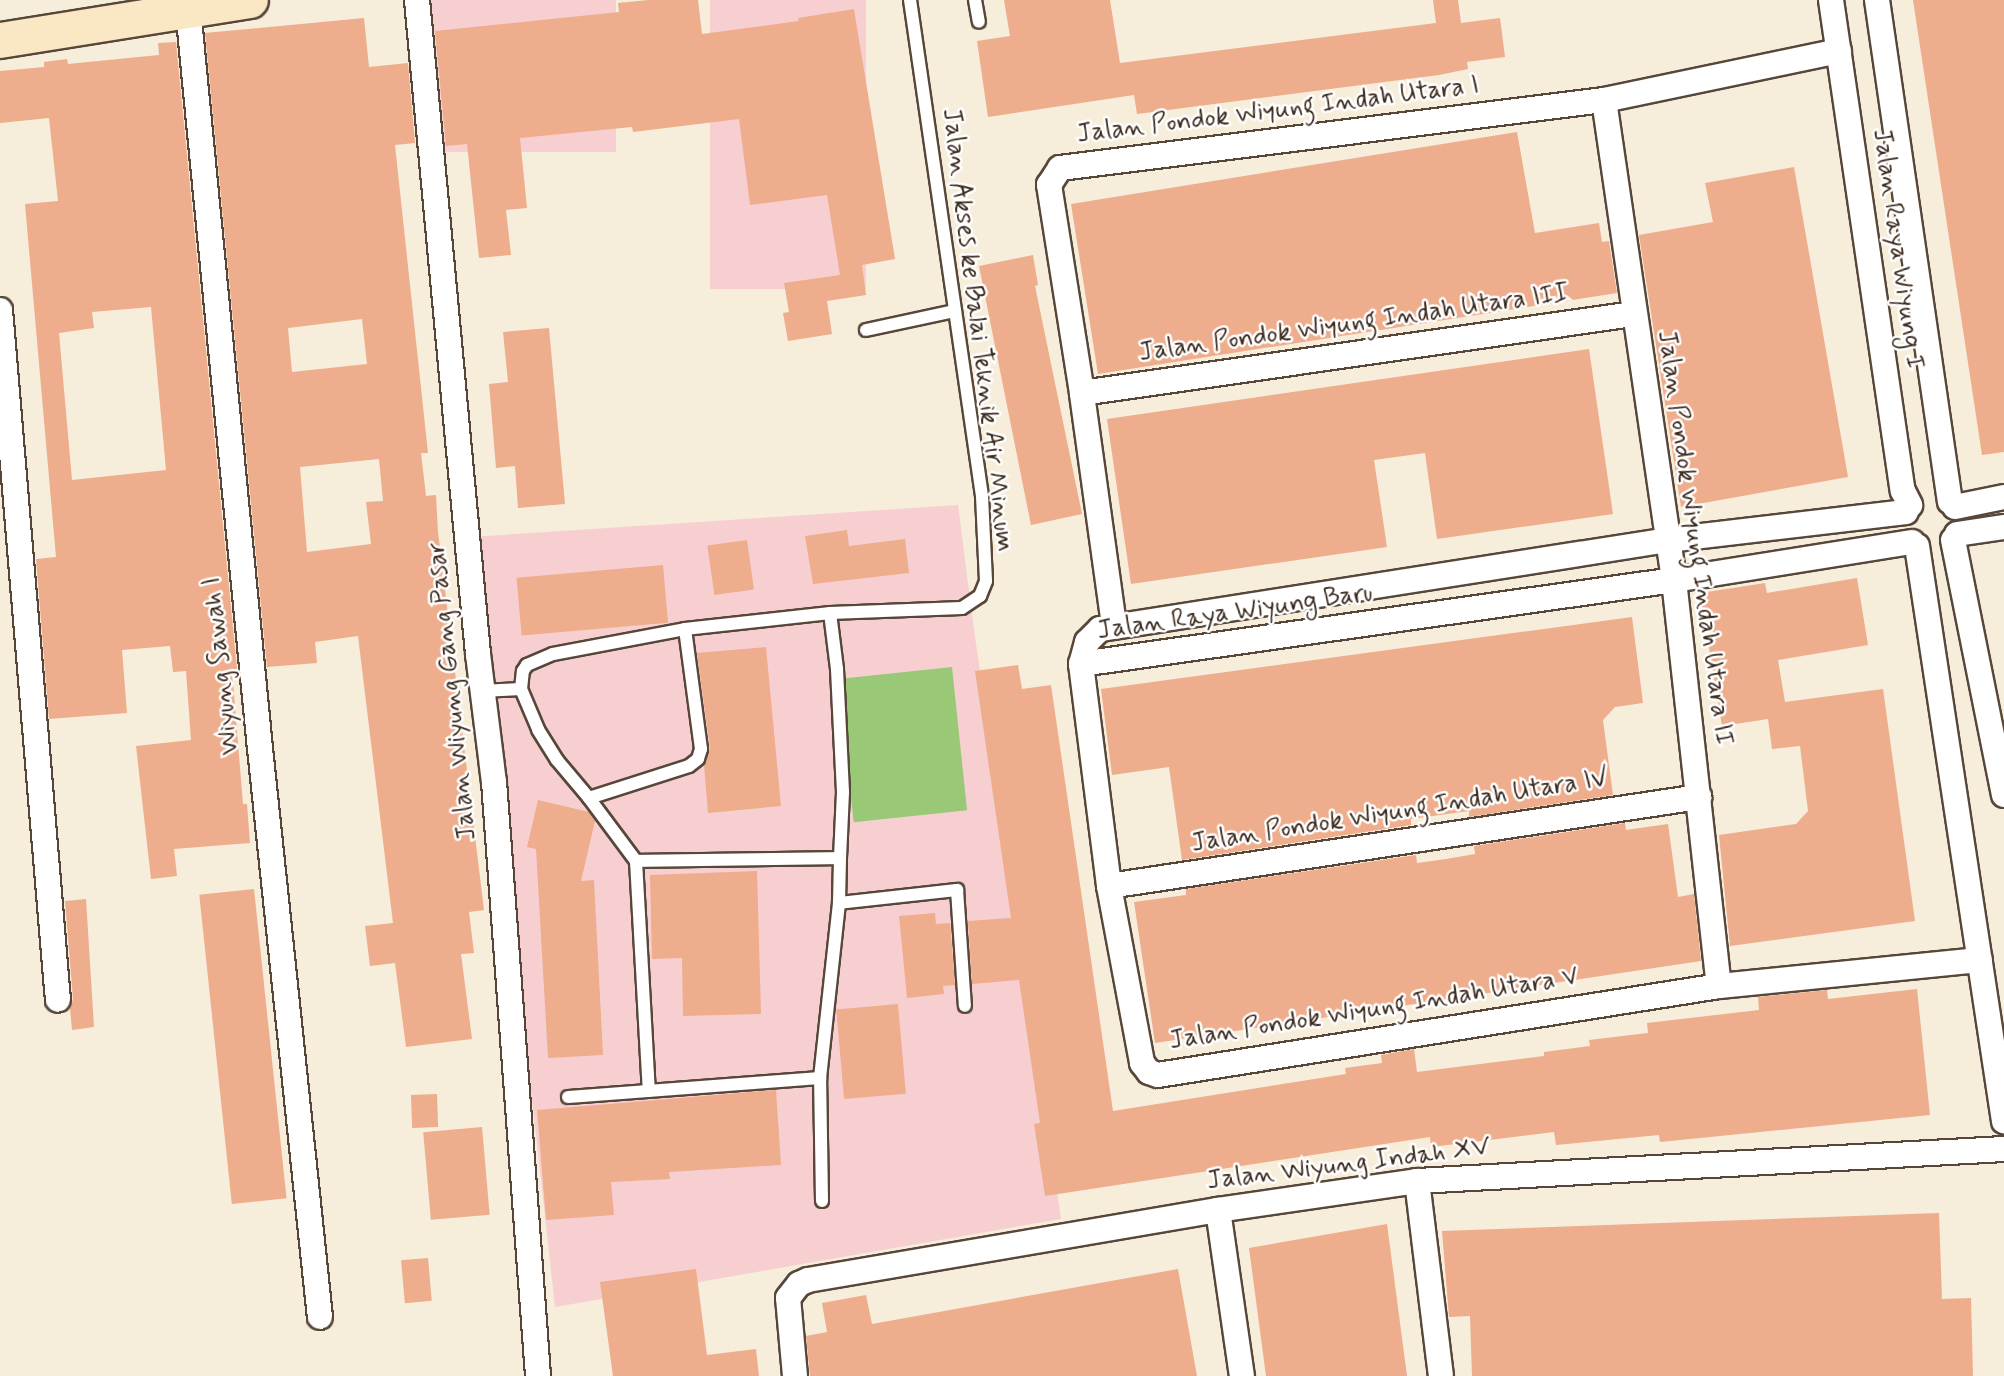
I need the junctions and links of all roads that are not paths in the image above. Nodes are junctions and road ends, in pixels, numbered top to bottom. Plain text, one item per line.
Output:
1 (250, 0) edge
2 (417, 0) edge
3 (910, 0) edge
4 (975, 0) edge
5 (1831, 0) edge
6 (1877, 0) edge
7 (188, 9) junction
8 (979, 22) dead end
9 (0, 40) edge
10 (1839, 51) junction
11 (1604, 100) junction
12 (0, 310) edge
13 (955, 311) junction
14 (1633, 314) junction
15 (866, 330) dead end
16 (1082, 393) junction
17 (2004, 497) edge
18 (1953, 504) junction
19 (1908, 509) junction
20 (2004, 527) edge
21 (1955, 537) junction
22 (1668, 540) junction
23 (1915, 544) junction
24 (1674, 580) junction
25 (830, 613) junction
26 (1114, 625) junction
27 (685, 629) junction
28 (1081, 664) junction
29 (521, 689) junction
30 (482, 691) junction
31 (2004, 794) edge
32 (1699, 797) junction
33 (589, 798) junction
34 (840, 858) junction
35 (636, 861) junction
36 (1109, 886) junction
37 (839, 903) junction
38 (1980, 960) junction
39 (1719, 986) junction
40 (58, 1000) dead end
41 (965, 1006) dead end
42 (820, 1078) junction
43 (649, 1091) junction
44 (568, 1097) dead end
45 (2004, 1121) edge
46 (2004, 1149) edge
47 (1417, 1181) junction
48 (822, 1201) dead end
49 (1219, 1210) junction
50 (320, 1317) dead end
51 (538, 1376) edge
52 (795, 1376) edge
53 (1242, 1376) edge
54 (1441, 1376) edge

1 - 7 main road
2 - 30 street, Jalan Wiyung Gang Pasar
3 - 13 lane, Jalan Akses ke Balai Teknik Air Minum
4 - 8 lane
5 - 10 street, Jalan Raya Wiyung I
6 - 18 street, Jalan Raya Wiyung I
7 - 9 main road
7 - 50 street, Wiyung Sawah I
10 - 11 street, Jalan Pondok Wiyung Indah Utara I
10 - 19 street, Jalan Raya Wiyung I
11 - 14 street, Jalan Pondok Wiyung Indah Utara II
11 - 16 street, Jalan Pondok Wiyung Indah Utara I
12 - 40 street
13 - 15 lane
13 - 25 lane, Jalan Akses ke Balai Teknik Air Minum
14 - 16 street, Jalan Pondok Wiyung Indah Utara III
14 - 22 street, Jalan Pondok Wiyung Indah Utara II
16 - 26 street, Jalan Pondok Wiyung Indah Utara I
17 - 18 street
18 - 19 street
18 - 21 street
19 - 22 street, Jalan Raya Wiyung Baru
19 - 23 street
20 - 21 street
21 - 23 street
21 - 31 street
22 - 24 street, Jalan Pondok Wiyung Indah Utara II
22 - 26 street, Jalan Raya Wiyung Baru
23 - 24 street, Jalan Raya Wiyung Baru
23 - 38 street
24 - 28 street, Jalan Raya Wiyung Baru
24 - 32 street, Jalan Pondok Wiyung Indah Utara II
25 - 27 lane, Jalan Akses ke Balai Teknik Air Minum
25 - 34 lane
26 - 28 street, Jalan Raya Wiyung Baru
27 - 29 lane, Jalan Akses ke Balai Teknik Air Minum
27 - 33 lane
28 - 36 street, Jalan Pondok Wiyung Indah Utara V
29 - 30 lane
29 - 33 lane
30 - 51 street, Jalan Wiyung Gang Pasar
32 - 36 street, Jalan Pondok Wiyung Indah Utara IV
32 - 39 street, Jalan Pondok Wiyung Indah Utara II
33 - 35 lane
34 - 35 lane
34 - 37 lane
35 - 43 lane
36 - 39 street, Jalan Pondok Wiyung Indah Utara V
37 - 41 lane
37 - 42 lane
38 - 39 street, Jalan Pondok Wiyung Indah Utara V
38 - 45 street
42 - 43 lane
42 - 48 lane
43 - 44 lane
46 - 47 street, Jalan Wiyung Indah XV
47 - 49 street, Jalan Wiyung Indah XV
47 - 54 street
49 - 52 street, Jalan Wiyung Indah XV
49 - 53 street

